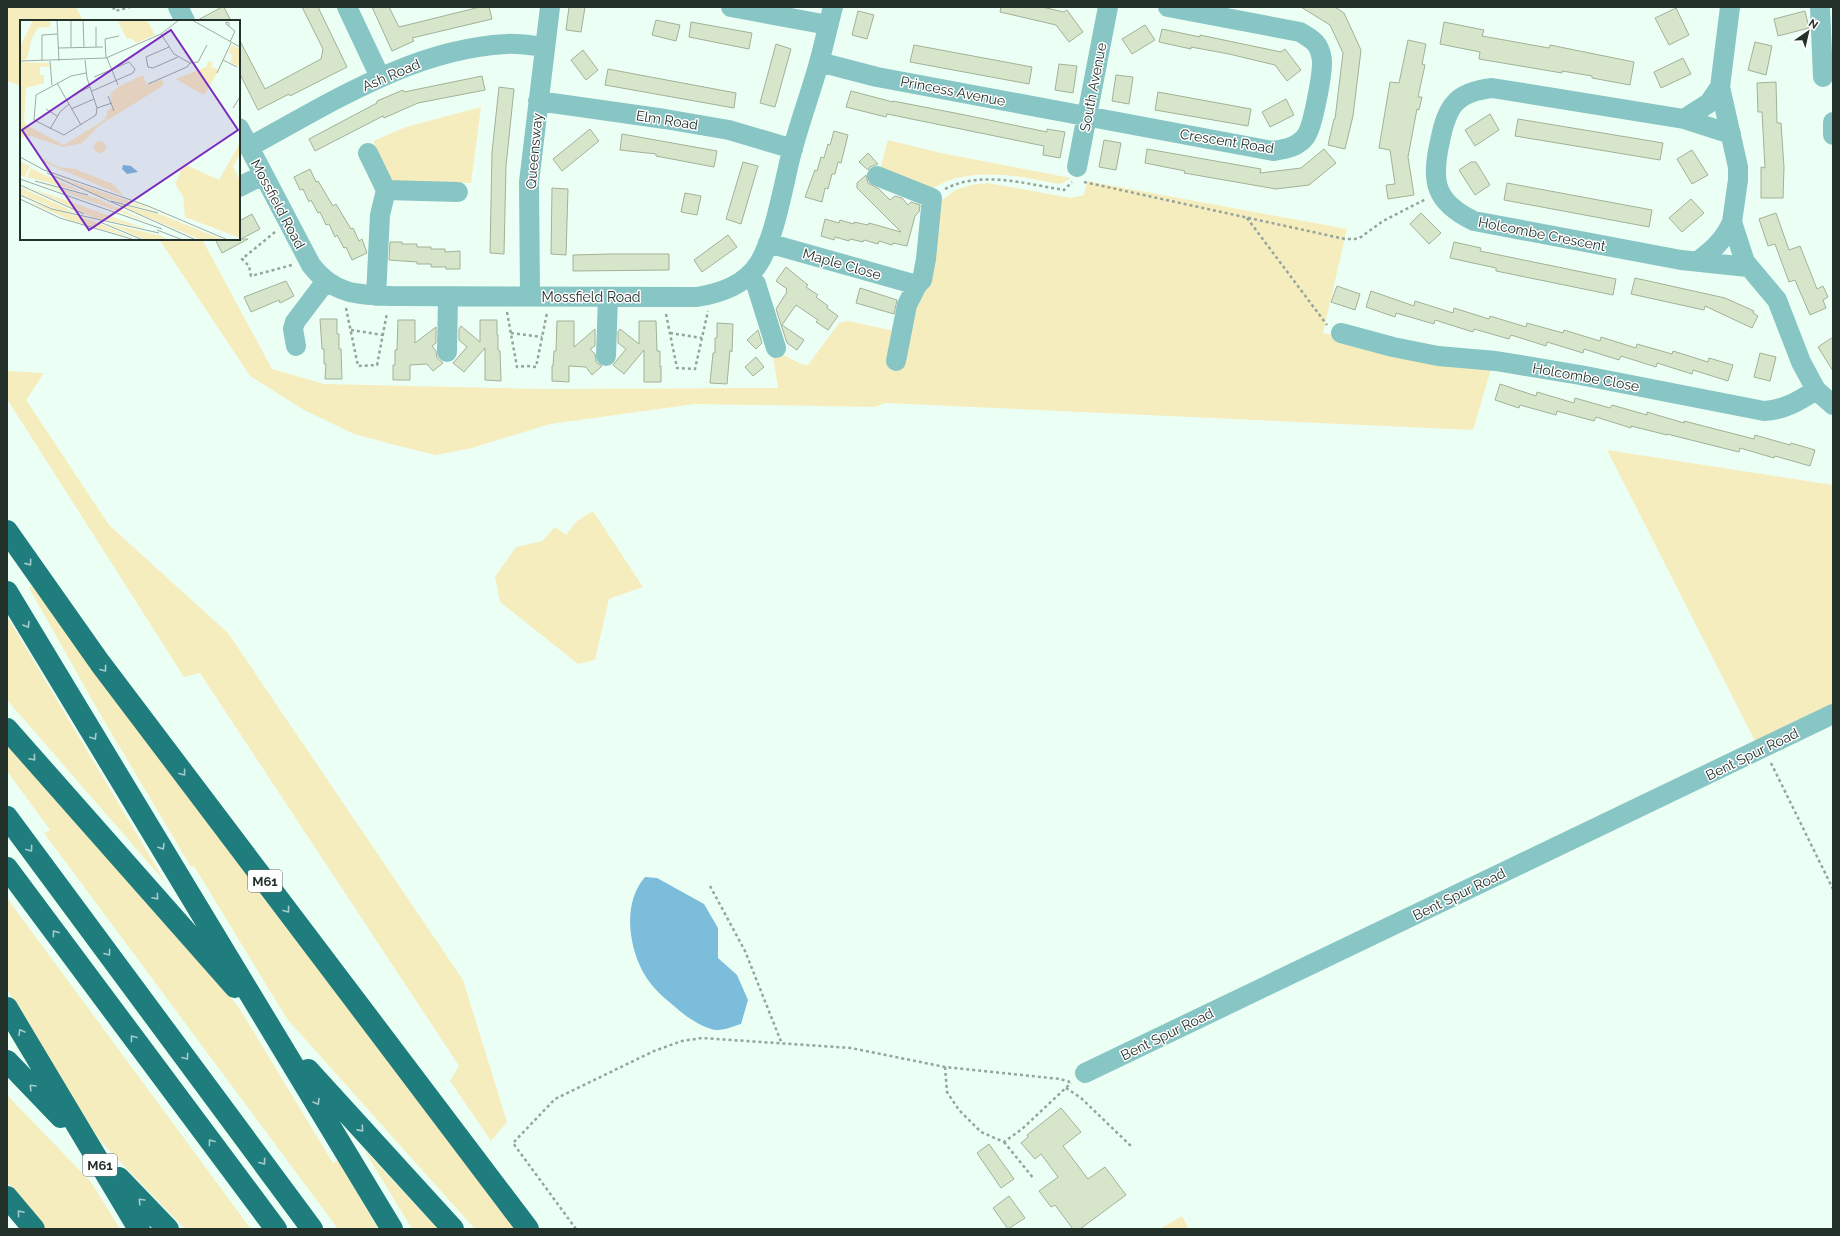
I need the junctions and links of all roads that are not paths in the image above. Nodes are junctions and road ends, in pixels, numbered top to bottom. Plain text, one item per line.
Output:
1 (178, 7) edge
2 (348, 7) edge
3 (550, 7) edge
4 (731, 7) edge
5 (1108, 7) edge
6 (1168, 7) edge
7 (1730, 7) edge
8 (1820, 7) edge
9 (831, 16) edge
10 (184, 20) edge
11 (545, 47) junction
12 (1827, 51) edge
13 (819, 62) junction
14 (1823, 77) dead end
15 (380, 78) junction
16 (1720, 87) junction
17 (538, 101) junction
18 (1087, 117) junction
19 (1684, 119) junction
20 (1833, 122) edge
21 (240, 130) edge
22 (1731, 134) junction
23 (1833, 135) edge
24 (249, 147) junction
25 (793, 149) junction
26 (368, 153) dead end
27 (1076, 173) road end
28 (263, 175) junction
29 (877, 176) dead end
30 (240, 186) edge
31 (386, 190) junction
32 (458, 192) dead end
33 (1732, 222) junction
34 (768, 243) junction
35 (1698, 262) junction
36 (1748, 268) junction
37 (749, 275) junction
38 (917, 285) junction
39 (334, 286) junction
40 (384, 296) junction
41 (448, 296) junction
42 (530, 296) junction
43 (608, 297) junction
44 (1349, 331) road end
45 (296, 346) dead end
46 (776, 348) dead end
47 (446, 352) dead end
48 (606, 356) dead end
49 (896, 361) dead end
50 (1816, 390) junction
51 (1833, 405) edge
52 (7, 531) edge
53 (7, 592) edge
54 (1833, 714) edge
55 (7, 728) edge
56 (7, 818) edge
57 (7, 868) edge
58 (7, 1008) edge
59 (7, 1061) edge
60 (1078, 1078) road end
61 (7, 1197) edge
62 (34, 1229) edge
63 (139, 1229) edge
64 (168, 1229) edge
65 (276, 1229) edge
66 (312, 1229) edge
67 (392, 1229) edge
68 (453, 1229) edge
69 (528, 1229) edge

1 - 10 street
2 - 15 street
3 - 11 street, Queensway
4 - 9 street
5 - 18 street, South Avenue
6 - 18 street, Crescent Road
7 - 16 street
8 - 12 street
9 - 13 street, Mossfield Road
11 - 15 street, Ash Road
11 - 17 street, Queensway
12 - 14 street
13 - 18 street, Princess Avenue
13 - 25 street, Mossfield Road
15 - 24 street, Ash Road
16 - 19 street
16 - 22 street
17 - 25 street, Elm Road
17 - 42 street, Queensway
18 - 27 street, South Avenue
19 - 22 street, Holcombe Crescent
19 - 35 street, Holcombe Crescent
20 - 23 street
21 - 24 street, Mossfield Road
22 - 33 street
24 - 28 street, Mossfield Road
25 - 34 street, Mossfield Road
26 - 31 street
28 - 30 street
28 - 39 street, Mossfield Road
29 - 38 street
31 - 32 street
31 - 40 street
33 - 35 street
33 - 36 street
34 - 37 street, Mossfield Road
34 - 38 street, Maple Close
35 - 36 street, Holcombe Crescent
36 - 50 street
37 - 43 street, Mossfield Road
37 - 46 street
38 - 49 street
39 - 40 street, Mossfield Road
39 - 45 street
40 - 41 street, Mossfield Road
41 - 42 street, Mossfield Road
41 - 47 street
42 - 43 street, Mossfield Road
43 - 48 street
44 - 50 street, Holcombe Close
50 - 51 street
52 -> 69 highway, M61
53 -> 67 highway
54 - 60 street, Bent Spur Road
55 -> 68 highway
56 -> 66 highway
65 -> 57 highway
63 -> 58 highway, M61
64 -> 59 highway, M61
62 -> 61 highway

